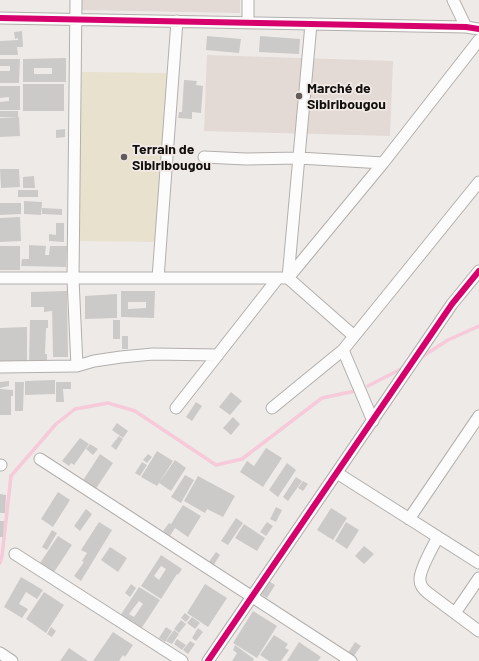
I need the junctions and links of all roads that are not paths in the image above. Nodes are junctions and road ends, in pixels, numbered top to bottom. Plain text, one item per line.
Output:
1 (76, 0) edge
2 (248, 0) edge
3 (454, 0) edge
4 (0, 18) edge
5 (75, 19) junction
6 (177, 21) junction
7 (248, 22) junction
8 (311, 24) junction
9 (466, 27) junction
10 (479, 29) edge
11 (479, 40) edge
12 (204, 157) dead end
13 (299, 158) junction
14 (383, 162) junction
15 (479, 182) edge
16 (479, 270) edge
17 (0, 278) edge
18 (158, 278) junction
19 (283, 278) junction
20 (73, 279) junction
21 (354, 336) junction
22 (343, 350) junction
23 (218, 355) junction
24 (77, 366) junction
25 (0, 367) edge
26 (176, 408) dead end
27 (272, 408) dead end
28 (479, 416) edge
29 (373, 421) junction
30 (40, 459) dead end
31 (337, 473) junction
32 (409, 519) junction
33 (438, 537) junction
34 (15, 554) dead end
35 (479, 563) edge
36 (479, 578) edge
37 (252, 597) junction
38 (455, 613) junction
39 (479, 631) edge
40 (0, 653) edge
41 (12, 661) edge
42 (182, 661) edge
43 (208, 661) edge
44 (351, 661) edge

1 - 5 street
2 - 7 street
3 - 9 street
4 - 5 street
5 - 6 street
5 - 20 street
6 - 7 street
6 - 18 street
7 - 8 street
8 - 9 street
8 - 13 street
9 - 10 street
11 - 14 street
12 - 13 street
13 - 14 street
13 - 19 street
14 - 19 street
15 - 21 street
16 - 29 street
17 - 20 street
18 - 19 street
18 - 20 street
19 - 21 street
19 - 23 street
20 - 24 street
21 - 22 street
22 - 27 street
22 - 29 street
23 - 24 street
23 - 26 street
24 - 25 street
28 - 32 street
29 - 31 street
30 - 37 street
31 - 32 street
31 - 37 street
32 - 33 street
33 - 35 street
33 - 38 street
34 - 42 street
36 - 38 street
37 - 43 street
37 - 44 street
38 - 39 street
40 - 41 street

